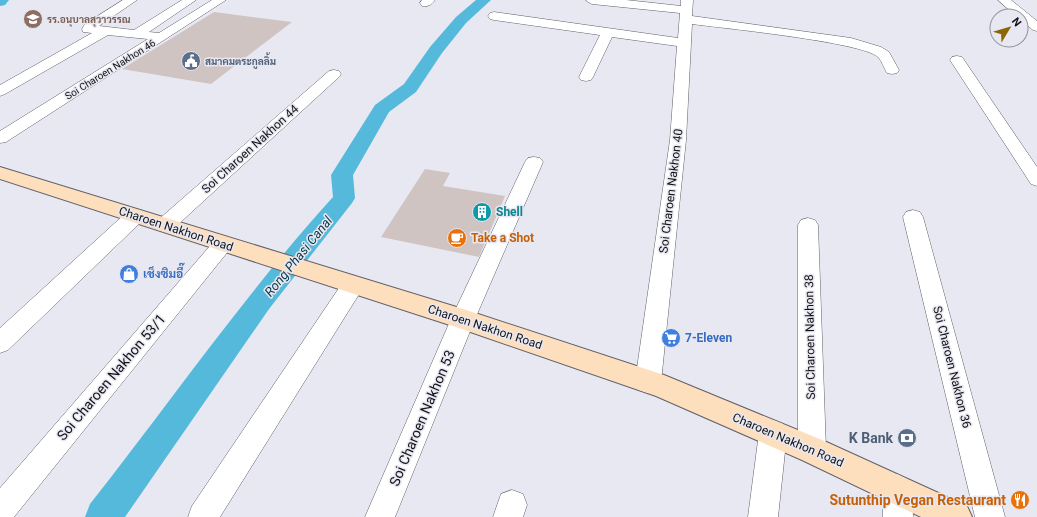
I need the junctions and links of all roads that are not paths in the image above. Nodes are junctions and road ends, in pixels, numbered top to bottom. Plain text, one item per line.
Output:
1 (131, 0) edge
2 (190, 0) edge
3 (220, 0) edge
4 (592, 0) edge
5 (1004, 0) edge
6 (643, 3) edge
7 (686, 10) edge
8 (494, 16) dead end
9 (1037, 27) edge
10 (104, 32) junction
11 (607, 33) junction
12 (137, 34) junction
13 (161, 37) junction
14 (684, 43) junction
15 (958, 60) dead end
16 (892, 70) dead end
17 (334, 74) dead end
18 (586, 77) dead end
19 (0, 91) edge
20 (0, 138) edge
21 (534, 162) dead end
22 (0, 173) edge
23 (1037, 180) edge
24 (135, 216) junction
25 (913, 217) dead end
26 (165, 225) junction
27 (808, 225) dead end
28 (222, 244) junction
29 (353, 285) junction
30 (464, 319) junction
31 (0, 343) edge
32 (648, 382) junction
33 (774, 433) junction
34 (812, 450) junction
35 (898, 503) edge
36 (0, 511) edge
37 (203, 517) edge
38 (380, 517) edge
39 (763, 517) edge
40 (956, 517) edge
41 (990, 517) edge

1 - 10 street
2 - 12 street
3 - 13 street, Soi Charoen Nakhon 46
4 - 6 street
5 - 9 street
6 - 7 street
7 - 14 street, Soi Charoen Nakhon 40
7 - 16 street
8 - 11 street
10 - 12 street
10 - 19 street
11 - 14 street
11 - 18 street
12 - 13 street
13 - 20 street, Soi Charoen Nakhon 46
14 - 32 street, Soi Charoen Nakhon 40
15 - 23 street
17 - 26 street, Soi Charoen Nakhon 44
21 - 30 street, Soi Charoen Nakhon 53
22 - 24 main road, Charoen Nakhon Road
24 - 26 main road, Charoen Nakhon Road
24 - 31 street
25 - 41 street, Soi Charoen Nakhon 36
26 - 28 main road, Charoen Nakhon Road
27 - 34 street, Soi Charoen Nakhon 38
28 - 29 main road, Charoen Nakhon Road
28 - 36 street, Soi Charoen Nakhon 53/1
29 - 30 main road, Charoen Nakhon Road
29 - 37 street
30 - 32 main road, Charoen Nakhon Road
30 - 38 street, Soi Charoen Nakhon 53
32 - 33 main road, Charoen Nakhon Road
33 - 34 main road, Charoen Nakhon Road
33 - 39 street
34 - 35 main road, Charoen Nakhon Road
35 - 40 main road, Charoen Nakhon Road

